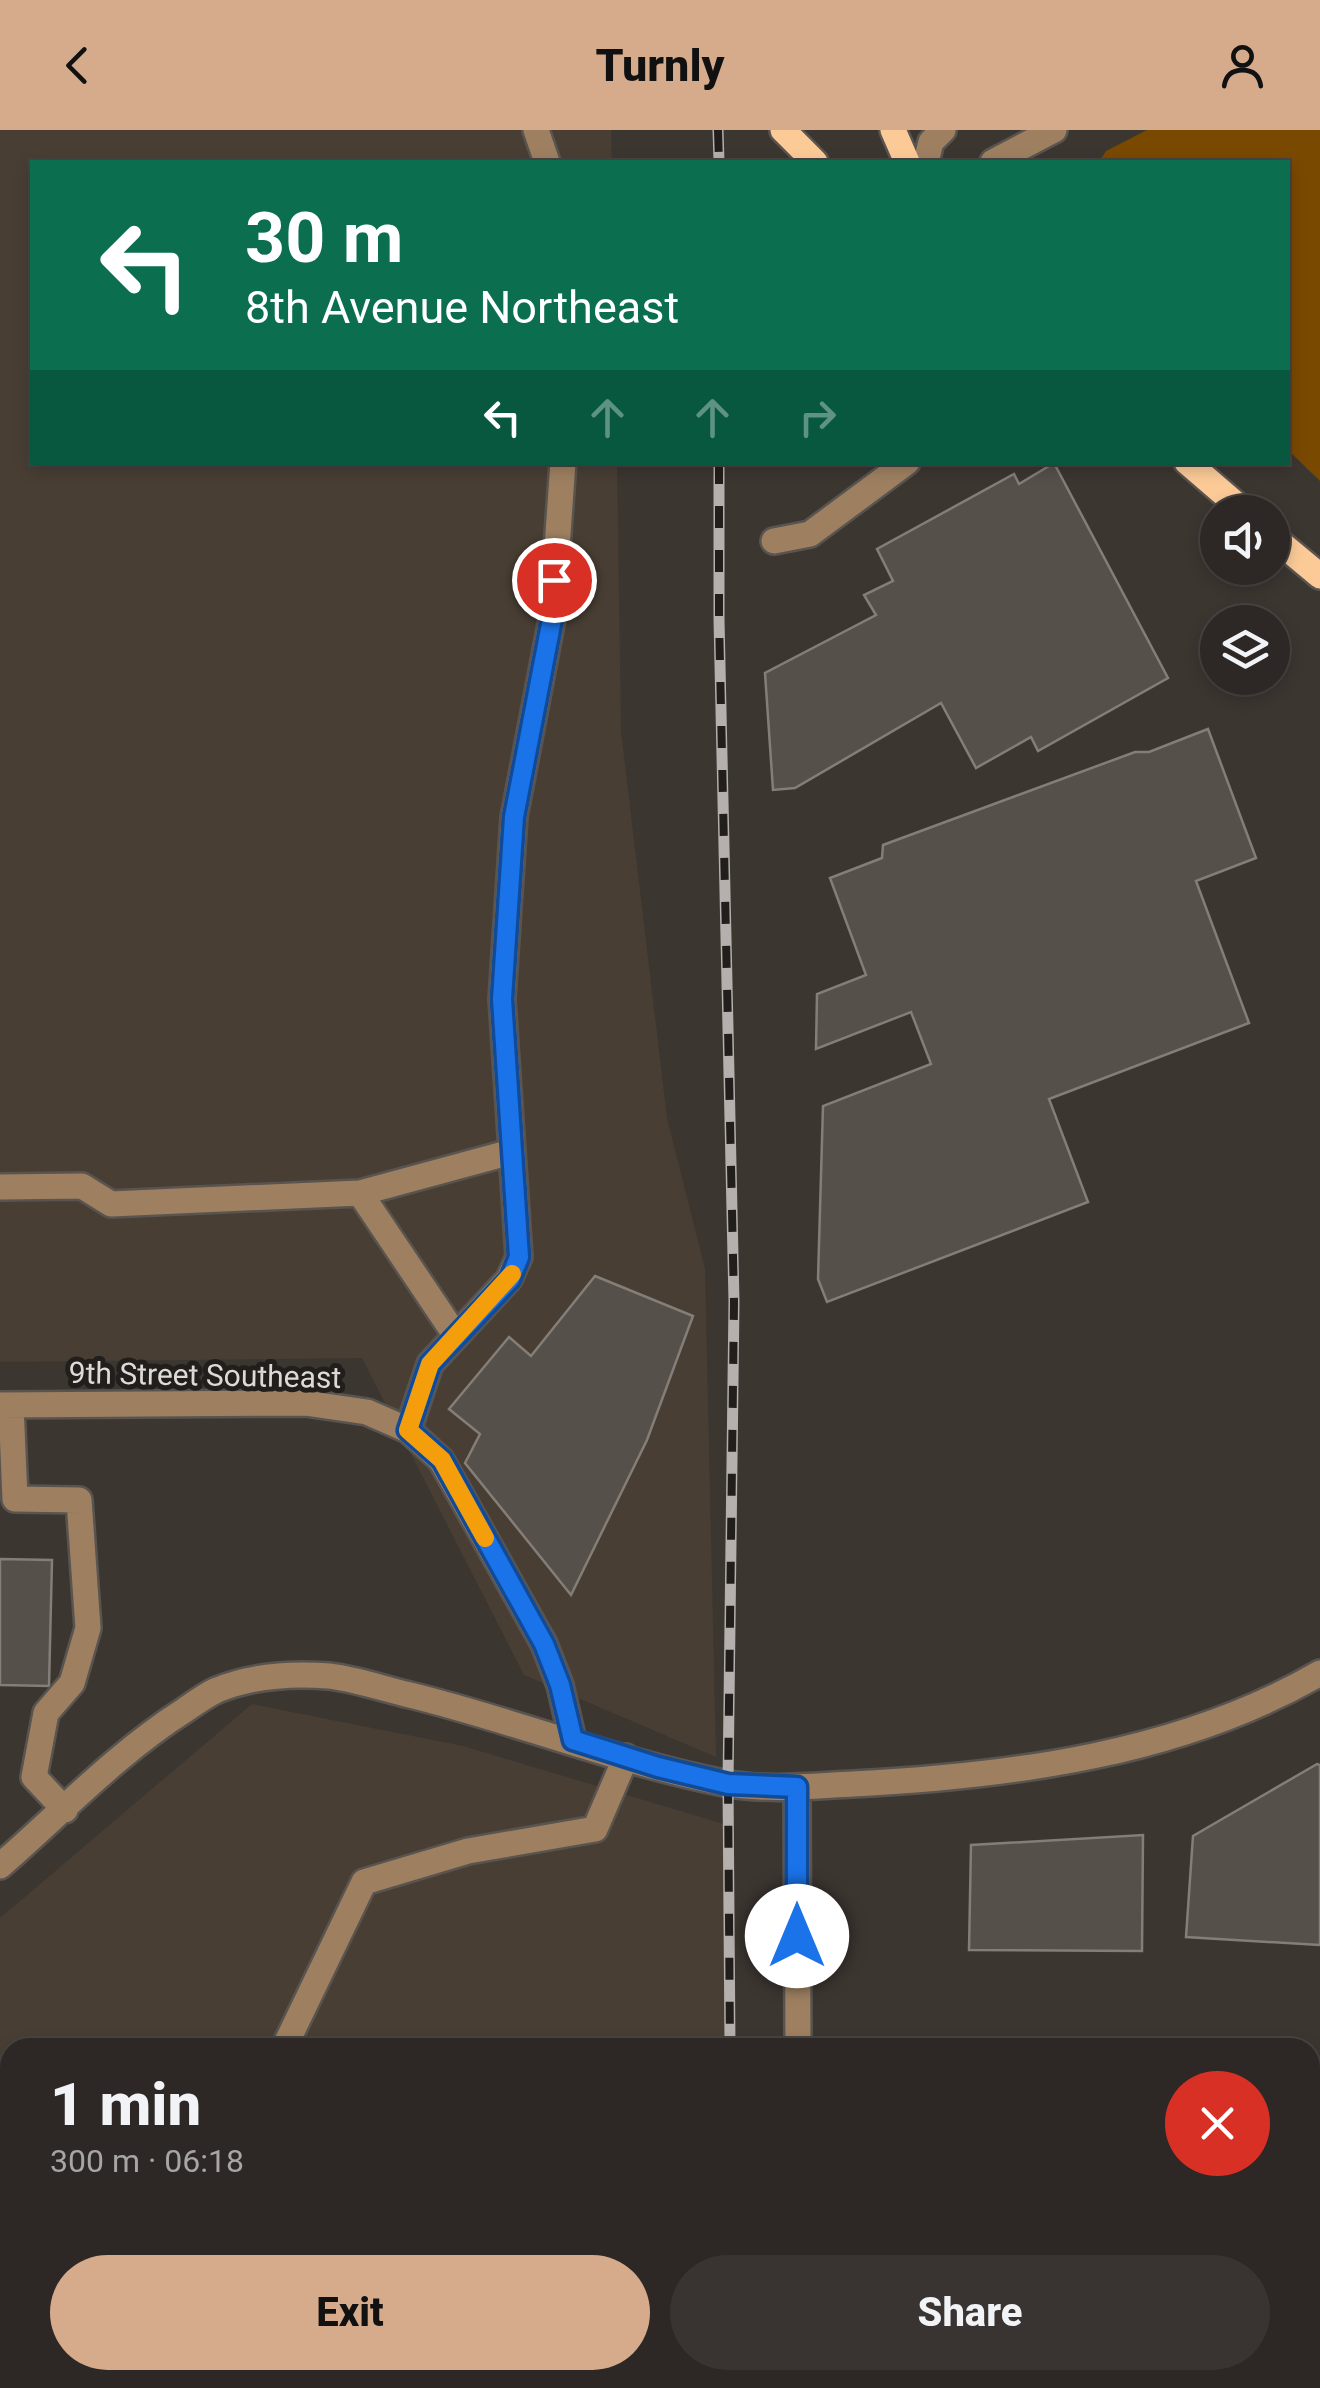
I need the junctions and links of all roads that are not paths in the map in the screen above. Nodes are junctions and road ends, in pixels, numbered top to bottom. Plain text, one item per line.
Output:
1 (536, 130) edge
2 (783, 130) edge
3 (893, 130) edge
4 (943, 130) edge
5 (1054, 130) edge
6 (546, 160) edge
7 (813, 160) edge
8 (905, 160) edge
9 (927, 160) edge
10 (998, 160) edge
11 (563, 465) edge
12 (904, 465) edge
13 (1190, 465) edge
14 (1225, 495) edge
15 (774, 542) dead end
16 (1290, 551) edge
17 (1320, 576) edge
18 (512, 1152) junction
19 (0, 1187) edge
20 (360, 1193) junction
21 (456, 1336) junction
22 (5, 1405) edge
23 (408, 1430) junction
24 (6, 1455) edge
25 (1320, 1673) edge
26 (573, 1740) junction
27 (626, 1757) junction
28 (797, 1787) junction
29 (65, 1810) junction
30 (0, 1866) edge
31 (289, 2038) edge
32 (798, 2038) edge

1 - 6 street
2 - 7 main road
3 - 8 main road
4 - 9 street
5 - 10 street
11 - 18 street
12 - 15 street
13 - 14 main road
16 - 17 main road
18 - 20 street
18 - 21 street
19 - 20 street
20 - 21 street
21 - 23 street
22 - 23 street, 9th Street Southeast
22 - 24 street
23 - 26 street, 9th Street Southeast
24 - 29 street
25 - 28 street
26 - 27 street
26 - 29 street
27 - 28 street
27 - 31 street
28 - 32 street
29 - 30 street

